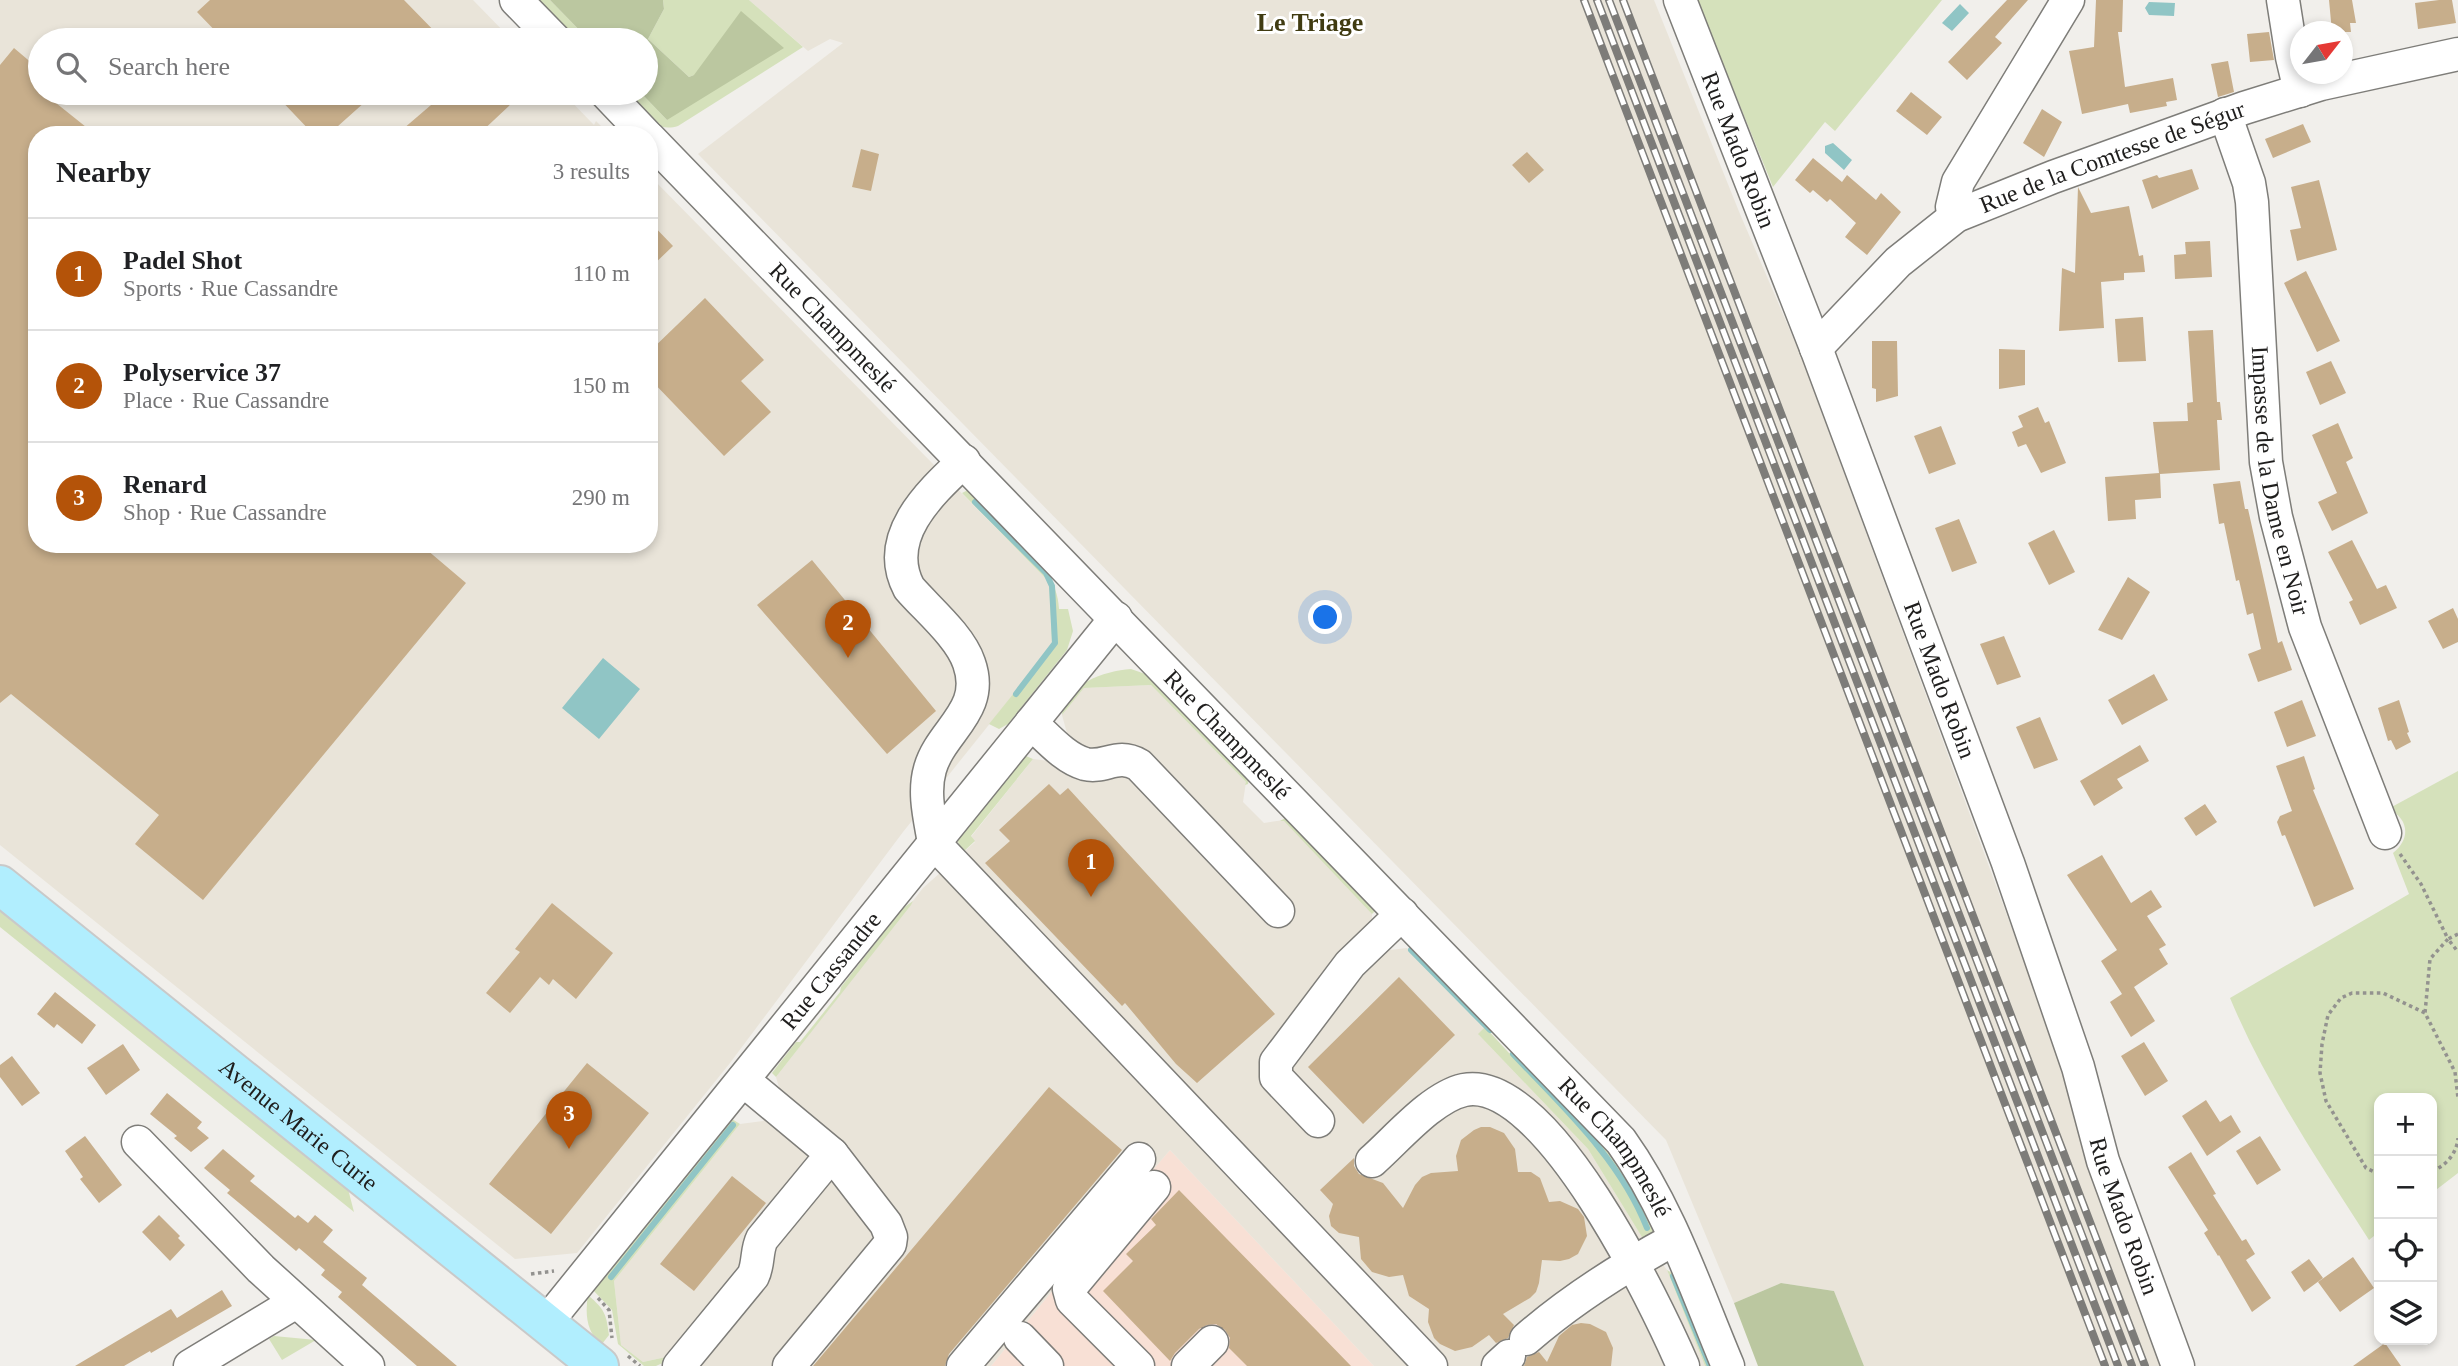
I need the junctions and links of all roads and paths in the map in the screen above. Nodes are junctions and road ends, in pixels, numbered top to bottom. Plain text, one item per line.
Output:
1 (516, 0) edge
2 (1680, 0) edge
3 (2068, 0) edge
4 (2283, 0) edge
5 (2294, 0) edge
6 (2303, 21) edge
7 (543, 28) edge
8 (2290, 44) edge
9 (2458, 54) edge
10 (2353, 74) edge
11 (2305, 84) edge
12 (618, 105) edge
13 (2225, 114) junction
14 (638, 126) edge
15 (658, 147) edge
16 (1956, 216) junction
17 (1816, 348) junction
18 (964, 461) junction
19 (1116, 618) junction
20 (1031, 723) junction
21 (2385, 833) joint
22 (934, 843) junction
23 (0, 885) edge
24 (1278, 911) dead end
25 (1402, 914) junction
26 (2458, 934) edge
27 (2448, 939) junction
28 (2458, 952) edge
29 (2425, 1013) junction
30 (2457, 1072) edge
31 (743, 1080) junction
32 (2458, 1098) edge
33 (1318, 1121) dead end
34 (2458, 1138) edge
35 (138, 1142) dead end
36 (832, 1154) junction
37 (1139, 1159) dead end
38 (1373, 1161) dead end
39 (2437, 1169) edge
40 (2374, 1172) edge
41 (1154, 1187) dead end
42 (1675, 1239) junction
43 (1631, 1262) junction
44 (296, 1302) junction
45 (546, 1323) junction
46 (1020, 1338) dead end
47 (1212, 1342) dead end
48 (1511, 1354) edge
49 (190, 1366) edge
50 (368, 1366) edge
51 (599, 1366) edge
52 (679, 1366) edge
53 (789, 1366) edge
54 (963, 1366) edge
55 (1047, 1366) edge
56 (1138, 1366) edge
57 (1188, 1366) edge
58 (1431, 1366) edge
59 (1683, 1366) edge
60 (1728, 1366) edge
61 (2178, 1366) edge

1 - 7 street
2 - 17 street, Rue Mado Robin
3 - 16 street
4 - 8 street
5 - 6 street
9 - 10 street, Rue de la Comtesse de Ségur
11 - 13 street, Rue de la Comtesse de Ségur
12 - 14 street, Rue Champmeslé
13 - 16 street, Rue de la Comtesse de Ségur
13 - 21 street, Impasse de la Dame en Noir
15 - 18 street, Rue Champmeslé
16 - 17 street, Rue de la Comtesse de Ségur
17 - 61 street, Rue Mado Robin
18 - 19 street, Rue Champmeslé
18 - 22 street
19 - 20 street, Rue Cassandre
19 - 25 street, Rue Champmeslé
20 - 22 street, Rue Cassandre
20 - 24 street
21 - 27 path
22 - 31 street, Rue Cassandre
22 - 58 street
23 - 45 main road, Avenue Marie Curie
25 - 33 street
25 - 42 street, Rue Champmeslé
26 - 27 path
27 - 28 path
27 - 29 path
29 - 30 path
29 - 40 path
30 - 32 path
31 - 36 street
31 - 45 street, Rue Cassandre
34 - 39 path
35 - 44 street
36 - 52 street
36 - 53 street
37 - 54 street
38 - 43 street
41 - 56 street
42 - 43 street
42 - 60 street, Rue Champmeslé
43 - 48 street
43 - 59 street
44 - 49 street
44 - 50 street
45 - 51 main road, Avenue Marie Curie
46 - 55 street
47 - 57 street

